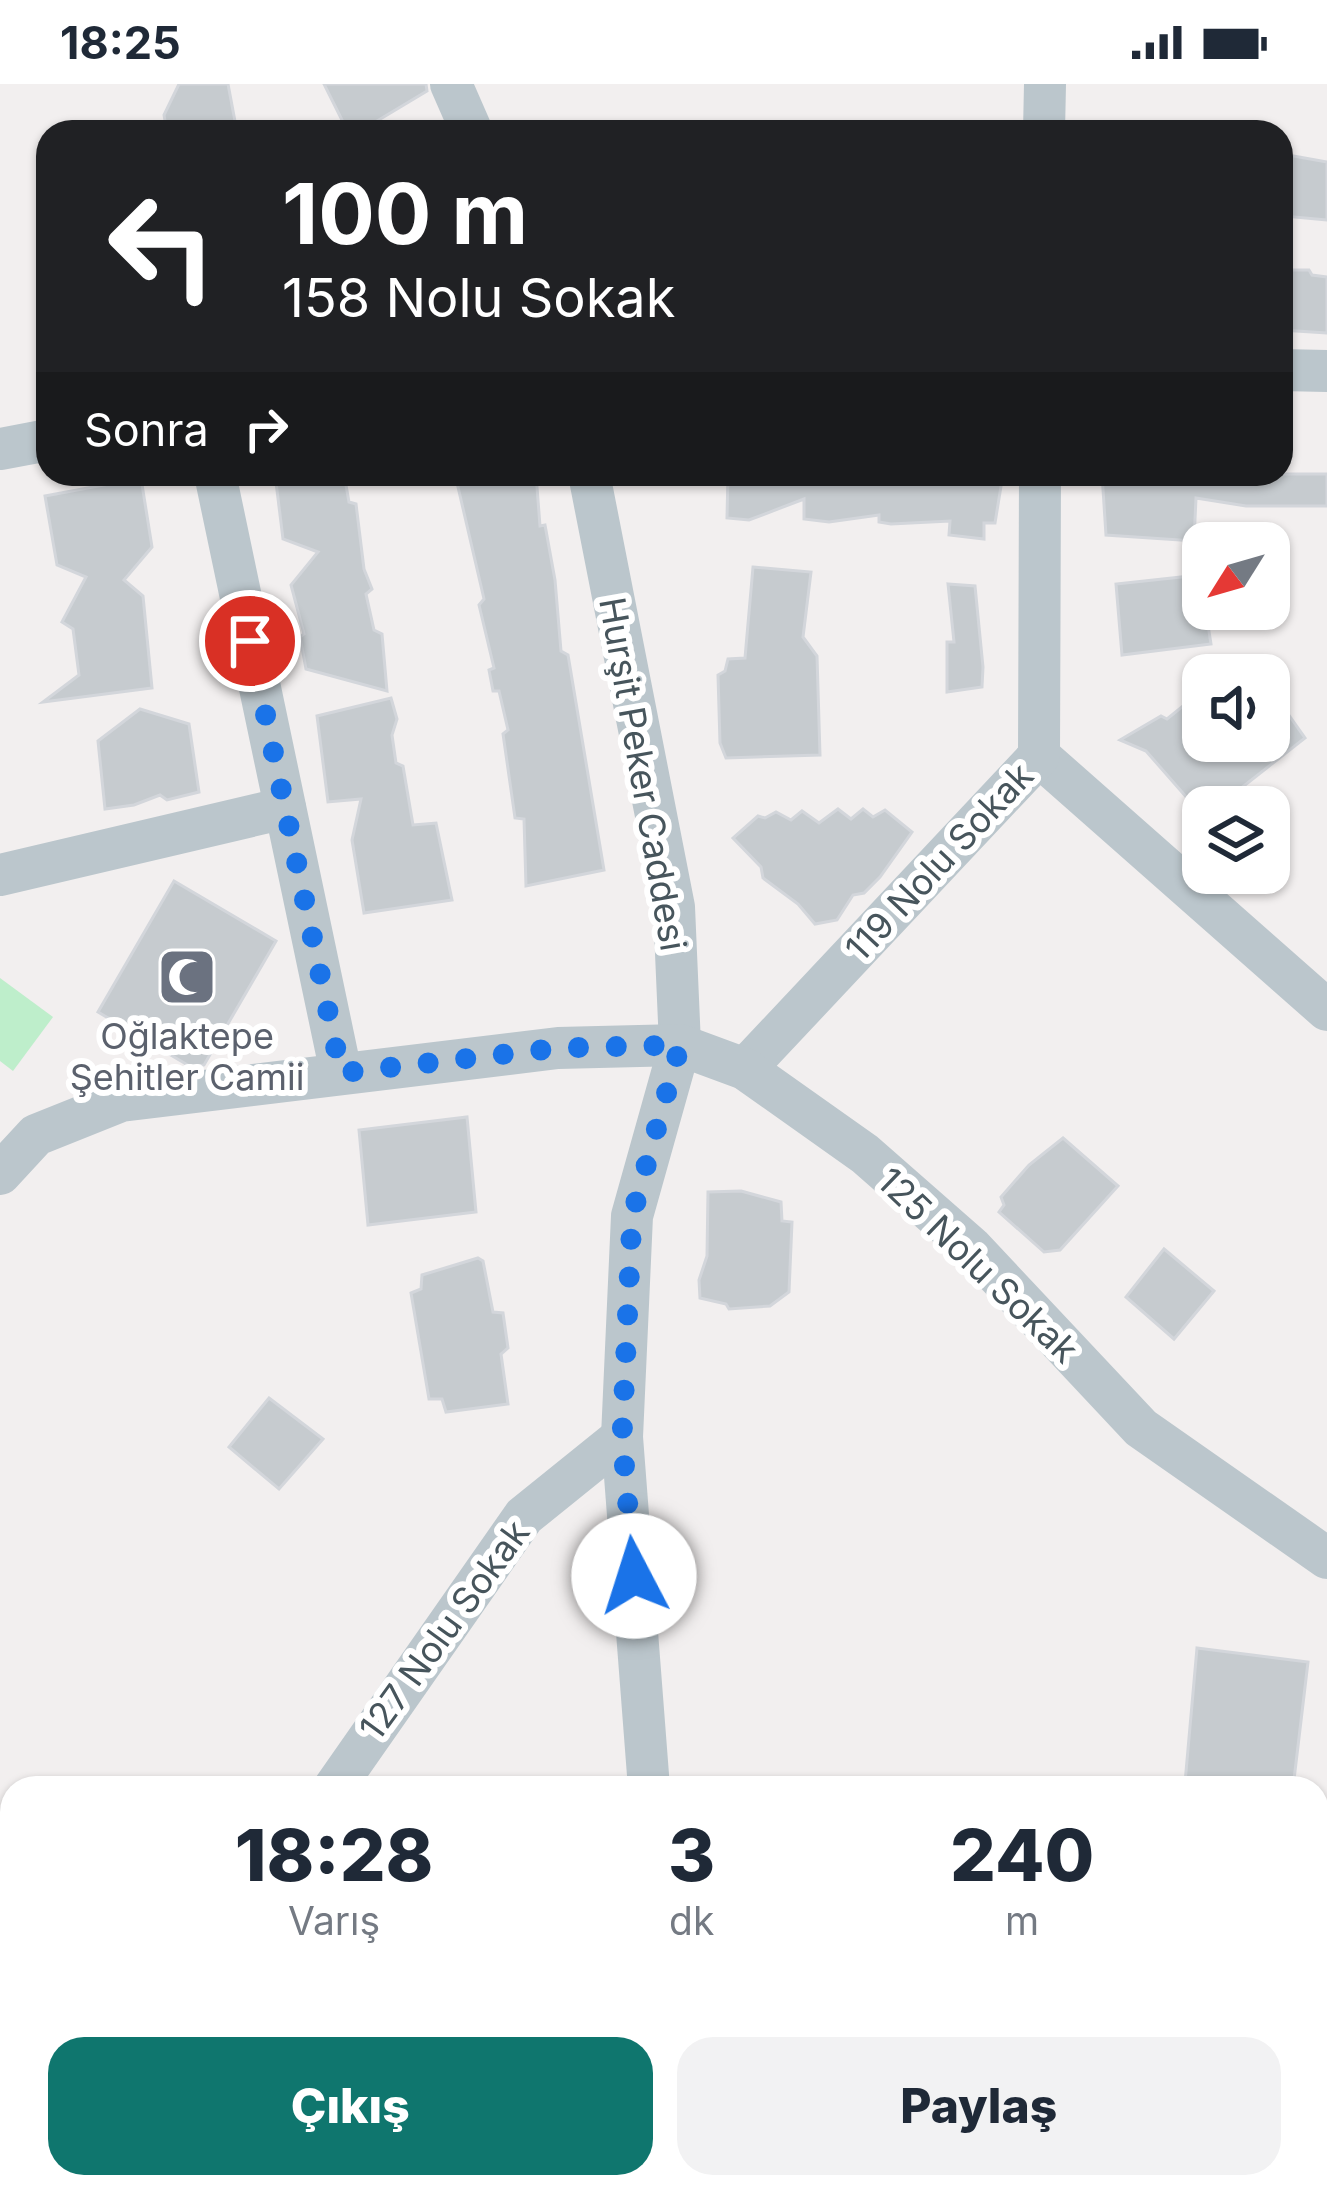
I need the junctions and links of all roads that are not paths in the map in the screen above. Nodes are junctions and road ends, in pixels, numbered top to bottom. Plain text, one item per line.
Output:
1 (451, 84) edge
2 (1045, 84) edge
3 (467, 120) edge
4 (1044, 120) edge
5 (1293, 370) edge
6 (1327, 371) edge
7 (36, 442) edge
8 (0, 448) edge
9 (218, 486) edge
10 (592, 486) edge
11 (1040, 486) edge
12 (1039, 756) junction
13 (285, 808) junction
14 (0, 875) edge
15 (1327, 1010) edge
16 (680, 1045) junction
17 (745, 1069) junction
18 (341, 1073) junction
19 (18, 1127) edge
20 (0, 1174) edge
21 (622, 1437) junction
22 (1327, 1558) edge
23 (342, 1776) edge
24 (649, 1776) edge

1 - 3 street
2 - 4 street
5 - 6 street
7 - 8 street
9 - 13 street
10 - 16 street, Hurşit Peker Caddesi
11 - 12 street, 119 Nolu Sokak
12 - 15 street
12 - 17 street, 119 Nolu Sokak
13 - 14 street
13 - 18 street
16 - 17 street, 125 Nolu Sokak
16 - 18 street
16 - 21 street, Hurşit Peker Caddesi
17 - 22 street, 125 Nolu Sokak
18 - 19 street
19 - 20 street
21 - 23 street, 127 Nolu Sokak
21 - 24 street, Hurşit Peker Caddesi

